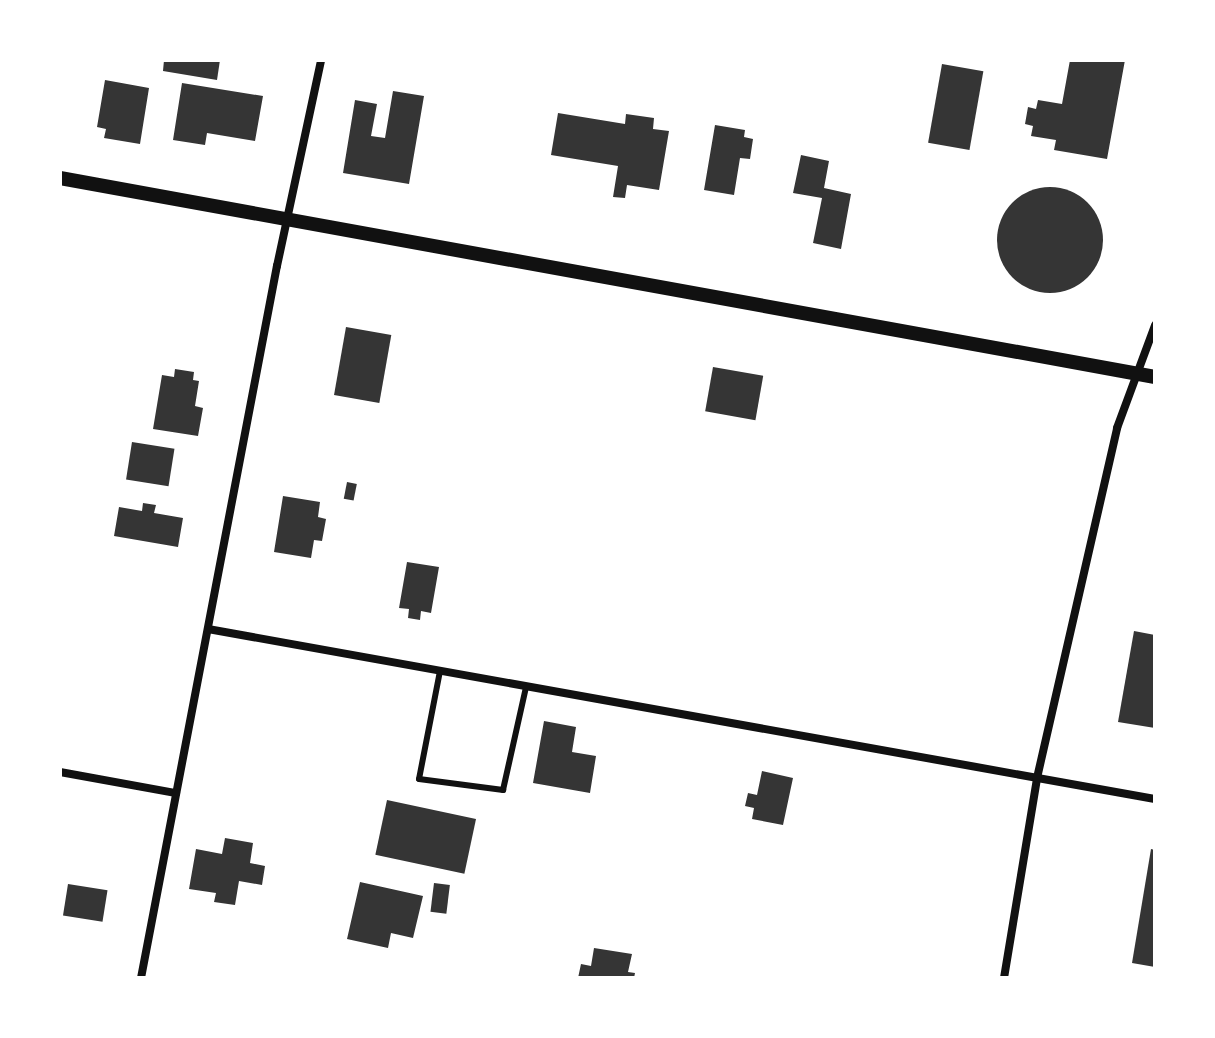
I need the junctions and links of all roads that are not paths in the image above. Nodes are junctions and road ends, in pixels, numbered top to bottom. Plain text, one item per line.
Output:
1 (321, 60) edge
2 (60, 178) edge
3 (286, 220) junction
4 (1155, 325) edge
5 (1138, 374) junction
6 (1155, 377) edge
7 (208, 629) junction
8 (440, 671) junction
9 (526, 687) junction
10 (60, 772) edge
11 (1037, 778) junction
12 (176, 793) junction
13 (1155, 799) edge
14 (141, 978) edge
15 (1004, 978) edge

1 - 3 street
2 - 3 street
3 - 5 street
3 - 7 street
4 - 5 street
5 - 6 street
5 - 11 street
7 - 8 street
7 - 12 street
8 - 9 street
8 - 9 lane
9 - 11 street
10 - 12 street
11 - 13 street
11 - 15 street
12 - 14 street

